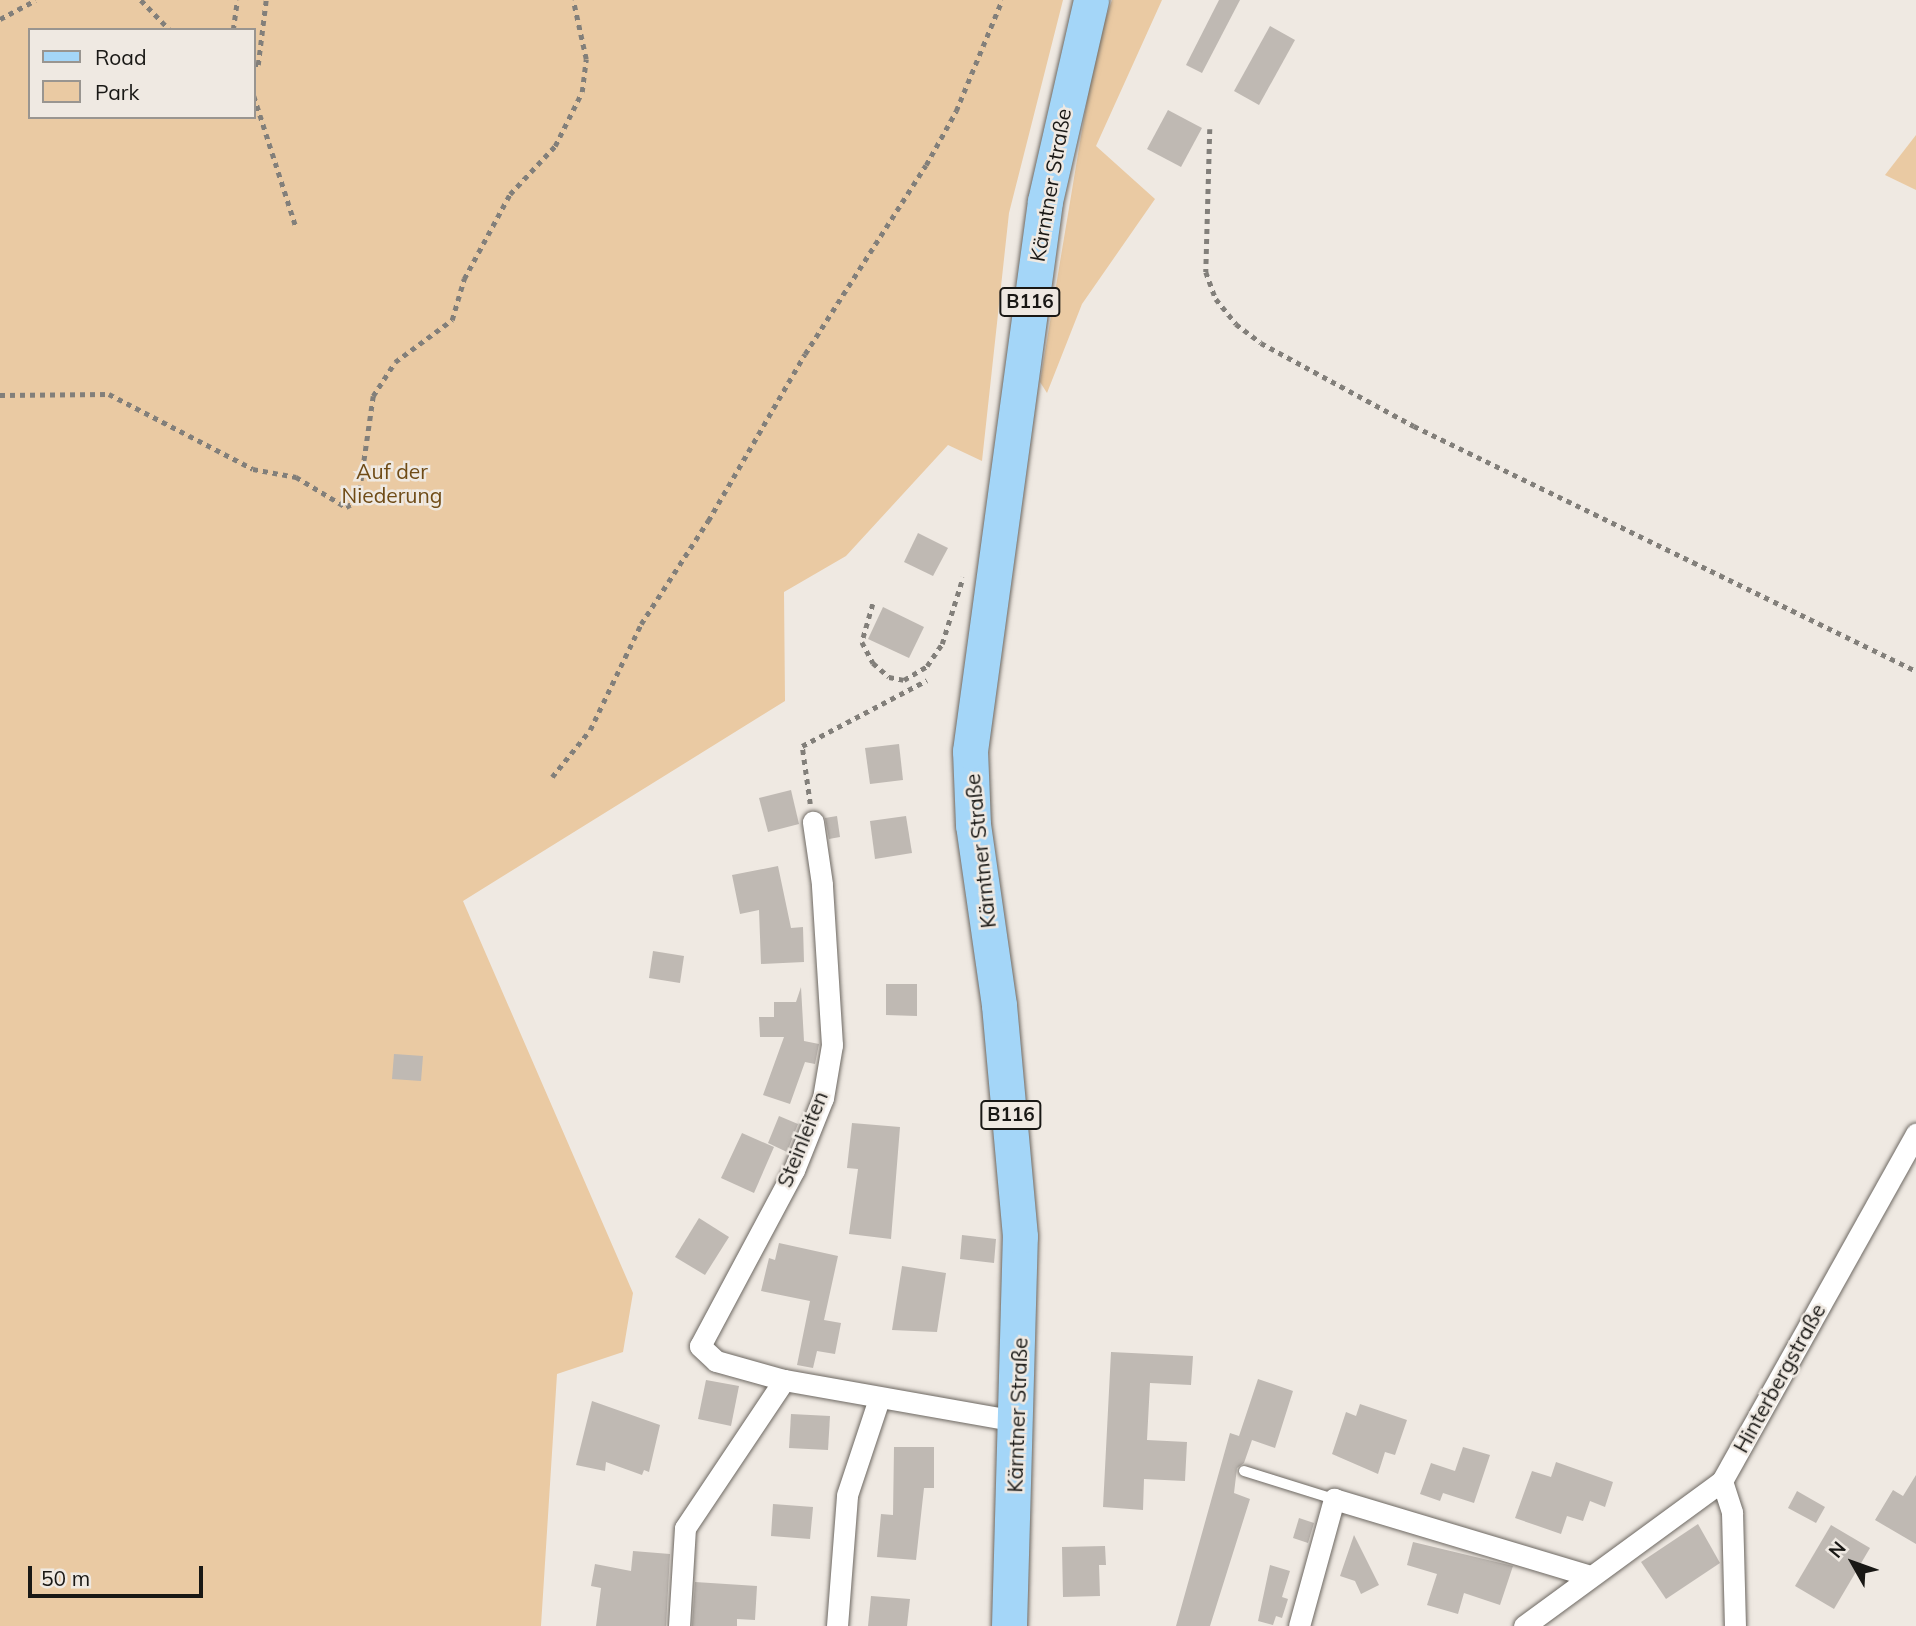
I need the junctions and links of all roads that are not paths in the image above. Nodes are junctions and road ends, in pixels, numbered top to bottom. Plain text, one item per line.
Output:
1 (1091, 0) edge
2 (813, 822) road end
3 (1916, 1134) edge
4 (783, 1380) junction
5 (879, 1399) junction
6 (1017, 1421) junction
7 (1244, 1471) dead end
8 (1722, 1481) junction
9 (1334, 1499) junction
10 (1590, 1576) junction
11 (679, 1626) edge
12 (837, 1626) edge
13 (1009, 1626) edge
14 (1299, 1626) edge
15 (1524, 1626) edge
16 (1735, 1626) edge

1 - 6 main road, Kärntner Straße / B116
2 - 4 street, Steinleiten
3 - 8 street, Hinterbergstraße
4 - 5 street, Steinleiten
4 - 11 street
5 - 6 street, Steinleiten
5 - 12 street
6 - 13 main road, Kärntner Straße / B116
7 - 9 lane
8 - 10 street, Hinterbergstraße
8 - 16 street
9 - 10 street
9 - 14 street
10 - 15 street, Hinterbergstraße

